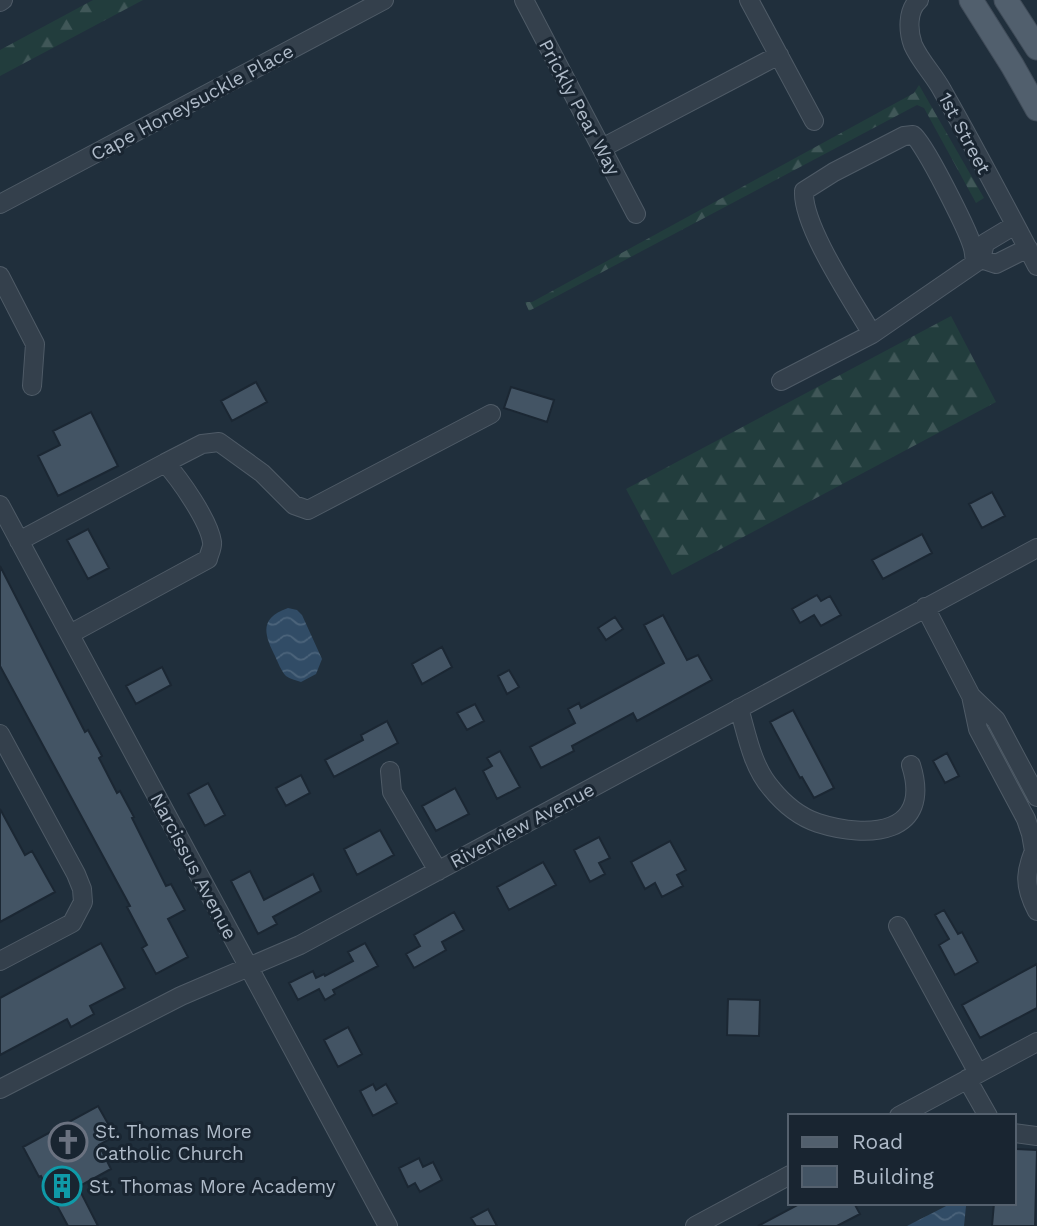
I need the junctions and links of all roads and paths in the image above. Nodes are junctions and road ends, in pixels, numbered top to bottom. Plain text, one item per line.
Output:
1 (384, 0) edge
2 (524, 0) edge
3 (749, 0) edge
4 (919, 0) edge
5 (971, 0) edge
6 (1006, 0) edge
7 (1037, 48) edge
8 (779, 55) junction
9 (1037, 109) edge
10 (814, 121) dead end
11 (602, 148) junction
12 (0, 204) edge
13 (636, 214) dead end
14 (1015, 225) junction
15 (1028, 248) junction
16 (978, 260) junction
17 (1037, 266) edge
18 (0, 276) edge
19 (872, 334) junction
20 (781, 381) dead end
21 (32, 386) dead end
22 (491, 414) dead end
23 (165, 463) junction
24 (0, 505) edge
25 (19, 541) junction
26 (1037, 548) edge
27 (925, 607) junction
28 (70, 634) junction
29 (971, 696) junction
30 (739, 708) junction
31 (0, 734) edge
32 (911, 765) dead end
33 (390, 771) dead end
34 (1027, 776) junction
35 (1008, 787) junction
36 (1037, 797) edge
37 (1035, 847) edge
38 (438, 871) junction
39 (1037, 911) edge
40 (898, 926) dead end
41 (0, 961) edge
42 (248, 967) junction
43 (1037, 1042) edge
44 (972, 1076) junction
45 (0, 1089) edge
46 (903, 1114) edge
47 (987, 1114) edge
48 (1016, 1133) edge
49 (1037, 1136) edge
50 (788, 1176) edge
51 (388, 1226) edge
52 (695, 1226) edge

1 - 12 street, Cape Honeysuckle Place
2 - 11 street, Prickly Pear Way
3 - 8 street
4 - 14 street, 1st Street
5 - 9 main road
6 - 7 main road
8 - 10 street
8 - 11 street
11 - 13 street, Prickly Pear Way
14 - 15 street, 1st Street
14 - 16 street
15 - 16 street
15 - 17 street, 1st Street
16 - 19 street
16 - 19 street
18 - 21 street
19 - 20 street
22 - 23 street
23 - 25 street
23 - 28 street
24 - 25 street, Narcissus Avenue
25 - 28 street, Narcissus Avenue
26 - 27 street, Riverview Avenue
27 - 29 street
27 - 30 street, Riverview Avenue
28 - 42 street, Narcissus Avenue
29 - 34 street
29 - 35 street
30 - 32 street
30 - 38 street, Riverview Avenue
31 - 41 street
33 - 38 street
34 - 35 street
34 - 36 street
35 - 37 street
37 - 39 street
38 - 42 street, Riverview Avenue
40 - 44 street
42 - 45 street, Riverview Avenue
42 - 51 street, Narcissus Avenue
43 - 44 street
44 - 46 street
44 - 47 street
48 - 49 street
50 - 52 street

